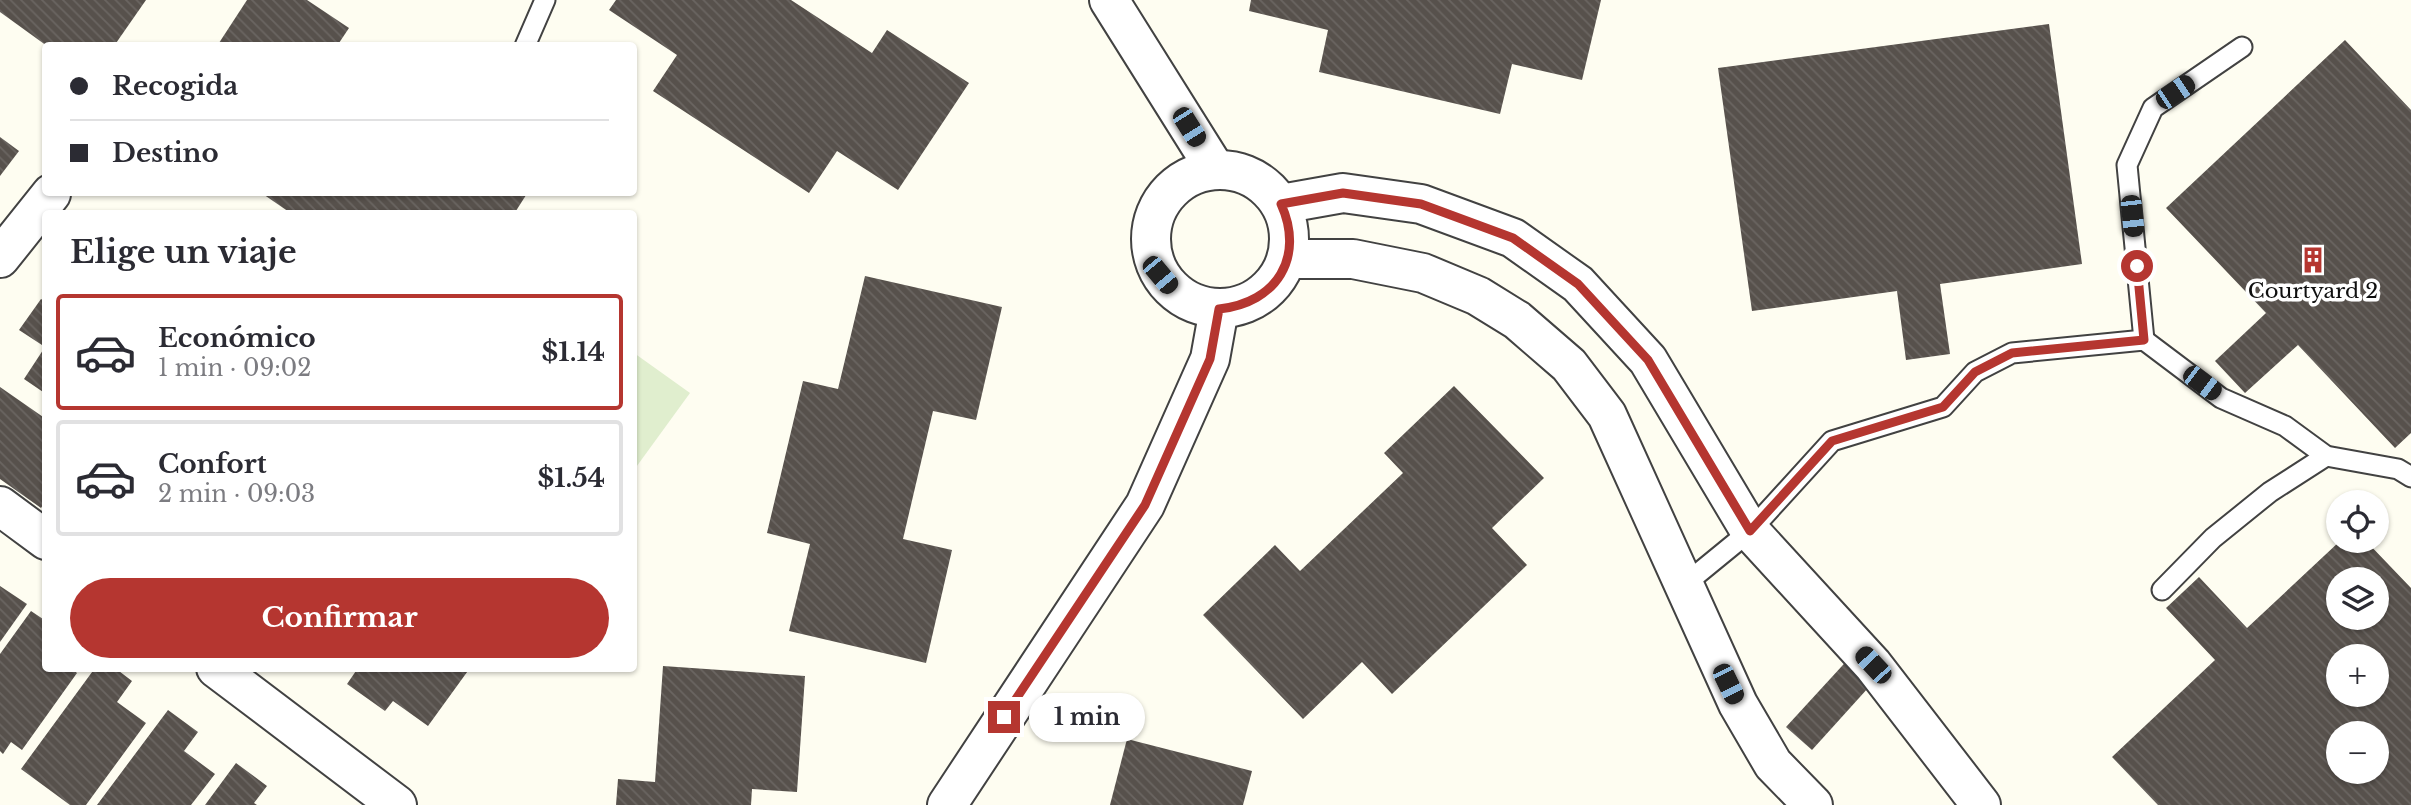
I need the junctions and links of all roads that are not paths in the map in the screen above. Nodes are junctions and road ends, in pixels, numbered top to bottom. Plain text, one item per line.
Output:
1 (545, 0) edge
2 (1110, 0) edge
3 (527, 42) edge
4 (2242, 47) dead end
5 (1215, 169) junction
6 (49, 196) edge
7 (1281, 204) junction
8 (0, 258) edge
9 (1288, 259) junction
10 (1219, 309) junction
11 (2144, 340) junction
12 (2326, 456) junction
13 (2411, 477) edge
14 (0, 506) edge
15 (1750, 531) junction
16 (42, 537) edge
17 (1684, 585) junction
18 (2162, 590) dead end
19 (221, 672) edge
20 (397, 805) edge
21 (947, 805) edge
22 (1813, 805) edge
23 (1981, 805) edge

1 - 3 lane
2 - 5 street
4 - 11 lane
5 - 7 street
5 - 10 street
6 - 8 street
7 - 9 street
7 - 15 street
9 - 10 street
9 - 17 street
10 - 21 street
11 - 12 lane
11 - 15 lane
12 - 13 lane
12 - 18 lane
14 - 16 street
15 - 17 lane
15 - 23 street
17 - 22 street
19 - 20 street

